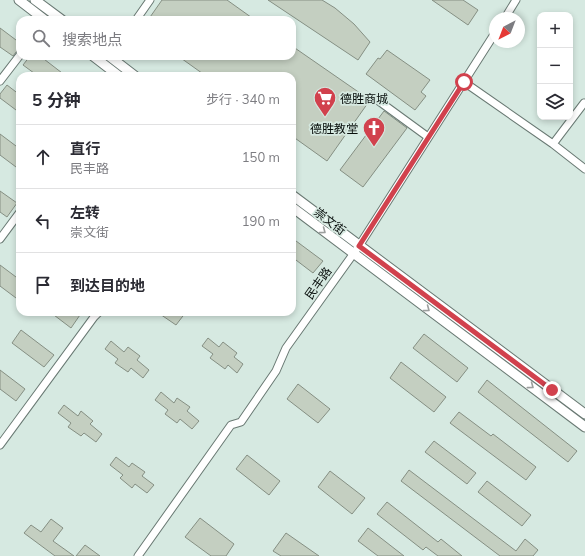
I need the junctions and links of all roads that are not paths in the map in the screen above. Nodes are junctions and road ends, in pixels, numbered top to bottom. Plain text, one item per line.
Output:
1 (19, 0) edge
2 (35, 0) edge
3 (150, 0) edge
4 (516, 0) edge
5 (509, 12) edge
6 (40, 16) edge
7 (57, 16) edge
8 (139, 16) edge
9 (489, 43) edge
10 (16, 60) edge
11 (98, 60) edge
12 (115, 60) edge
13 (114, 72) edge
14 (130, 72) edge
15 (0, 80) edge
16 (464, 82) junction
17 (376, 100) dead end
18 (584, 103) edge
19 (428, 137) junction
20 (554, 144) junction
21 (585, 169) edge
22 (296, 198) edge
23 (296, 210) edge
24 (16, 217) edge
25 (0, 239) edge
26 (359, 246) junction
27 (353, 253) junction
28 (95, 316) edge
29 (585, 414) edge
30 (585, 426) edge
31 (0, 445) edge
32 (138, 556) edge

1 - 6 street
2 - 7 street
3 - 8 street
4 - 5 street
9 - 16 street, 民丰路
10 - 15 street
11 - 13 street
12 - 14 street
16 - 19 street, 民丰路
16 - 20 street
17 - 19 street
18 - 20 street
19 - 26 street, 民丰路
20 - 21 street
22 - 26 street, 崇文街
23 -> 27 street, 崇文街
24 - 25 street
26 - 27 street, 民丰路
26 - 29 street, 崇文街
27 -> 30 street, 崇文街
27 - 32 street, 民丰路
28 - 31 street

